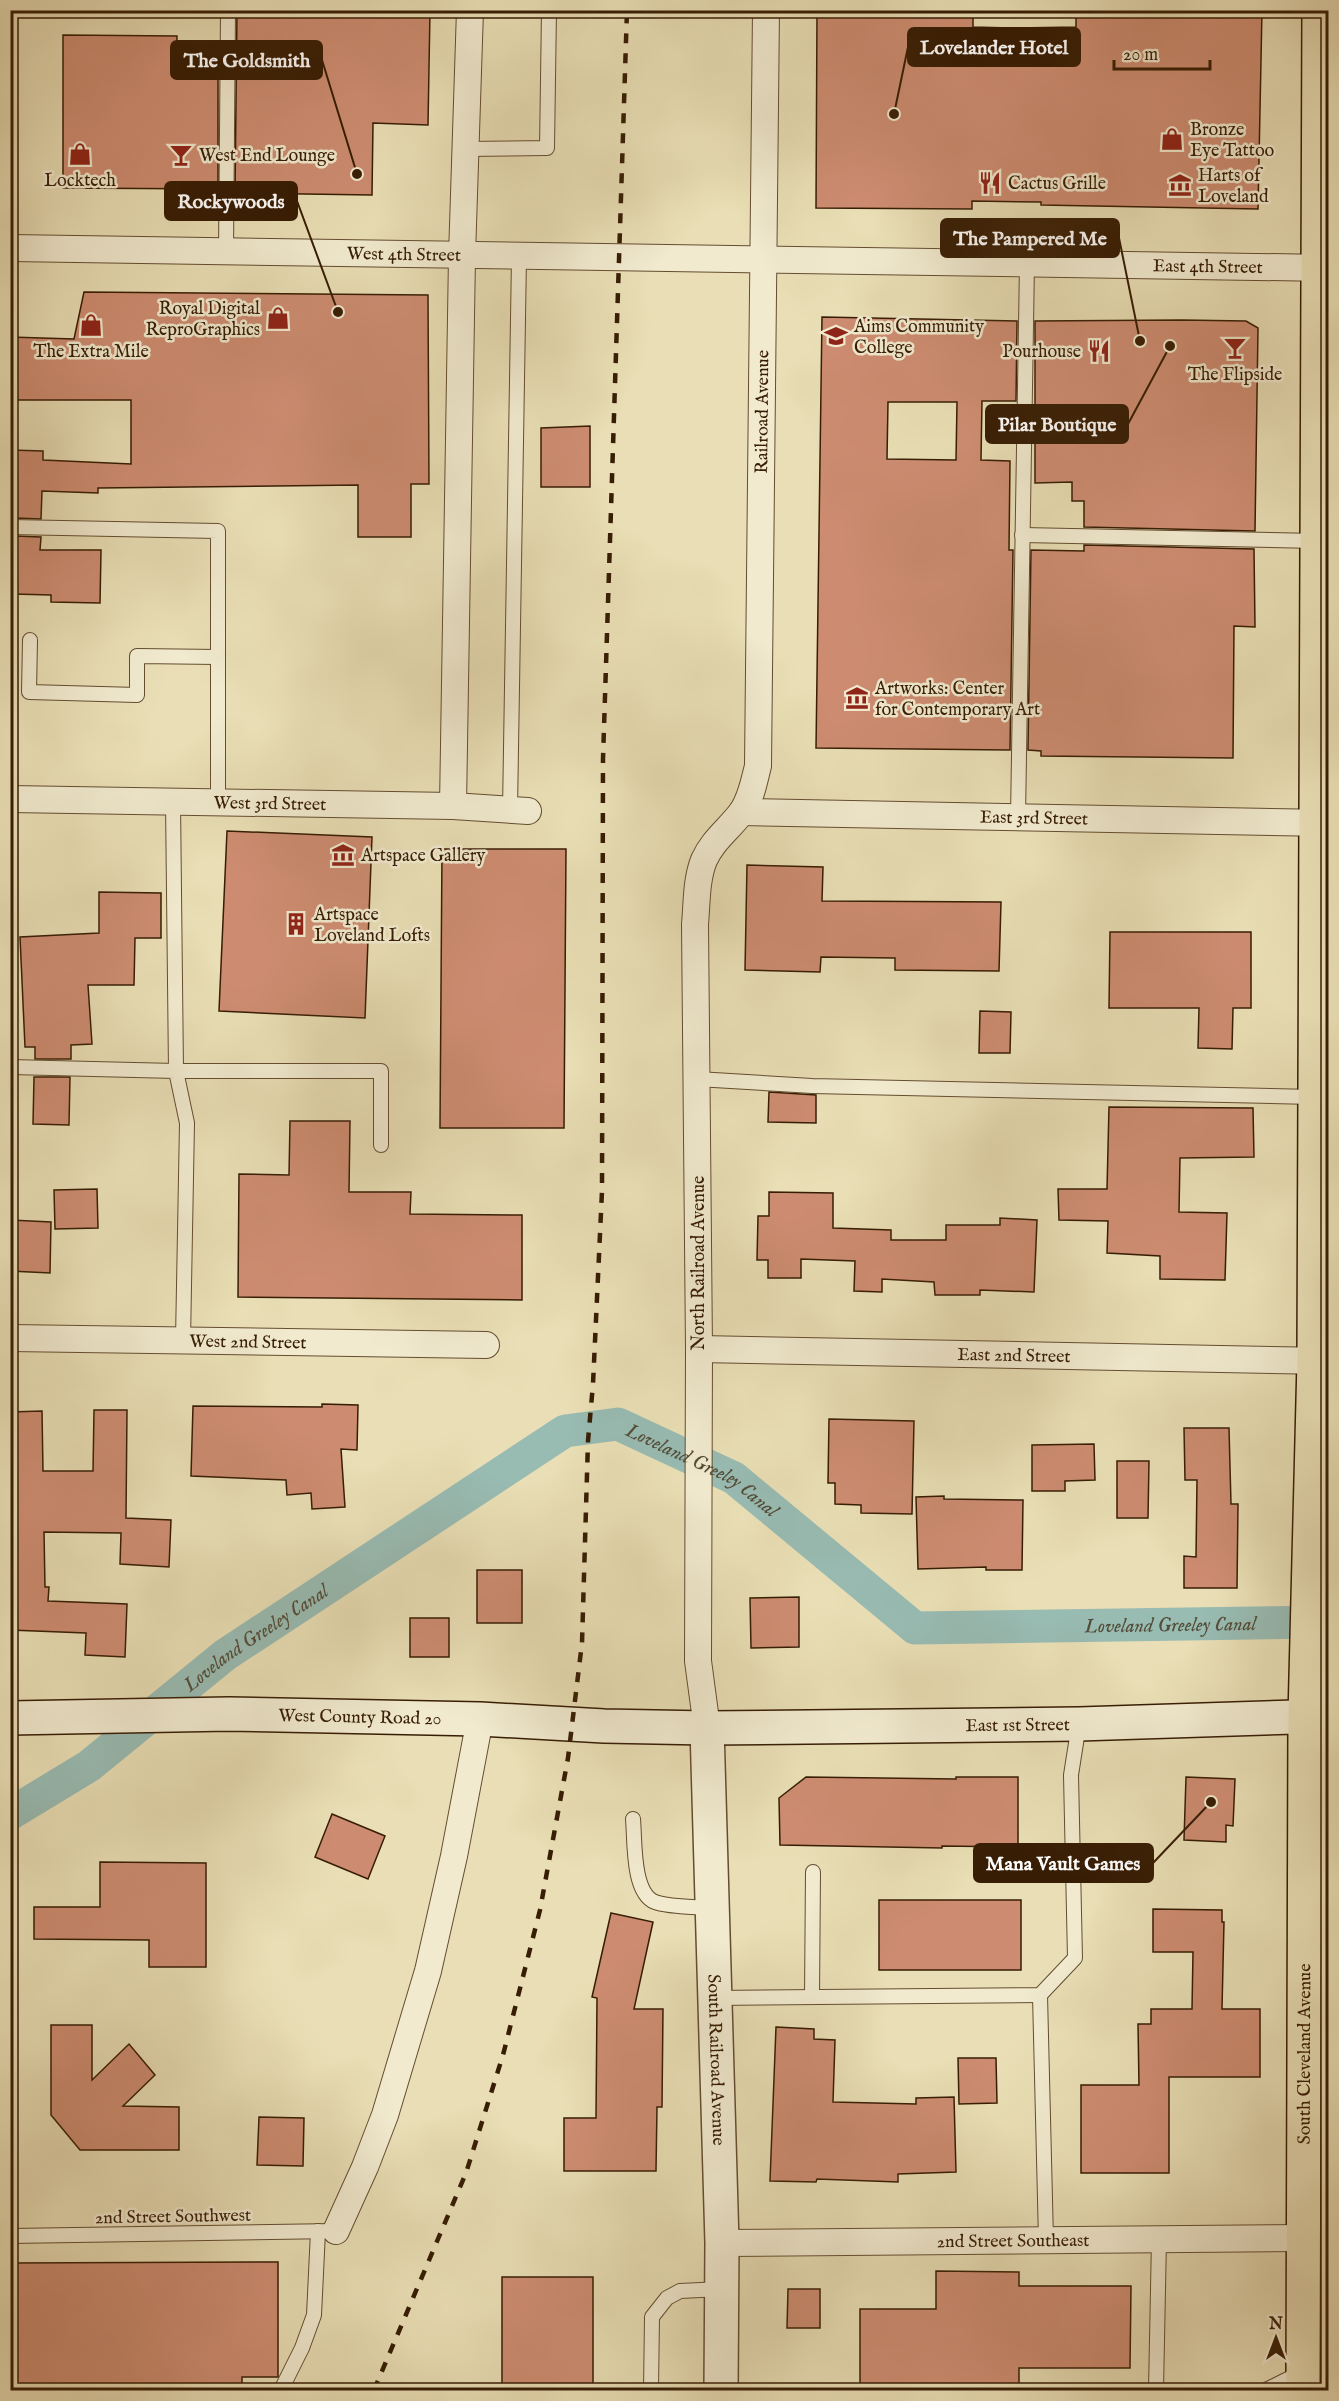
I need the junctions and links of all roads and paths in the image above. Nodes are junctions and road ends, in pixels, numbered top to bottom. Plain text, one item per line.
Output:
1 (228, 10) edge
2 (470, 10) edge
3 (549, 10) edge
4 (766, 10) edge
5 (1319, 10) edge
6 (465, 149) junction
7 (10, 248) edge
8 (226, 252) junction
9 (462, 256) junction
10 (519, 257) junction
11 (763, 261) junction
12 (1027, 264) junction
13 (1323, 268) edge
14 (10, 527) edge
15 (1022, 535) junction
16 (1322, 541) edge
17 (30, 640) dead end
18 (218, 657) junction
19 (10, 799) edge
20 (173, 802) junction
21 (218, 802) junction
22 (453, 806) junction
23 (519, 810) joint
24 (742, 812) junction
25 (1018, 818) junction
26 (1322, 823) edge
27 (10, 1067) edge
28 (176, 1071) junction
29 (696, 1079) junction
30 (1314, 1097) junction
31 (381, 1145) dead end
32 (10, 1338) edge
33 (183, 1340) junction
34 (486, 1345) dead end
35 (699, 1349) junction
36 (1321, 1361) edge
37 (1317, 1716) edge
38 (25, 1718) edge
39 (480, 1719) junction
40 (1079, 1724) junction
41 (707, 1728) junction
42 (633, 1819) dead end
43 (813, 1872) dead end
44 (712, 1908) junction
45 (1040, 1995) junction
46 (812, 1997) junction
47 (714, 1998) junction
48 (327, 2231) junction
49 (10, 2236) edge
50 (1304, 2238) junction
51 (1159, 2240) junction
52 (1046, 2241) junction
53 (722, 2243) junction
54 (722, 2289) junction
55 (1303, 2381) edge
56 (281, 2391) edge
57 (651, 2391) edge
58 (722, 2391) edge
59 (1156, 2391) edge
60 (1266, 2391) edge

1 - 8 lane
2 - 6 street
3 - 6 lane
4 - 11 street, Railroad Avenue
5 - 13 highway, South Cleveland Avenue
6 - 9 street
7 - 8 street, West 4th Street
8 - 9 street, West 4th Street
9 - 10 street, West 4th Street
9 - 22 street
10 - 11 street, West 4th Street
10 - 23 lane
11 - 12 street, East 4th Street
11 - 24 street, Railroad Avenue
12 - 13 street, East 4th Street
12 - 15 lane
13 - 16 highway, South Cleveland Avenue
14 - 18 lane
15 - 16 lane
15 - 25 lane
16 - 26 highway, South Cleveland Avenue
17 - 18 lane
18 - 21 lane
19 - 20 street, West 3rd Street
20 - 21 street, West 3rd Street
20 - 28 lane
21 - 22 street, West 3rd Street
22 - 23 street, West 3rd Street
24 - 25 street, East 3rd Street
24 - 29 street, North Railroad Avenue
25 - 26 street, East 3rd Street
26 - 30 highway, South Cleveland Avenue
27 - 28 lane
28 - 31 lane
28 - 33 lane
29 - 30 lane
29 - 35 street, North Railroad Avenue
30 - 36 highway, South Cleveland Avenue
32 - 33 street, West 2nd Street
33 - 34 street, West 2nd Street
35 - 36 street, East 2nd Street
35 - 41 street, North Railroad Avenue
36 - 37 highway, South Cleveland Avenue
37 - 40 main road, East 1st Street
37 - 50 highway, South Cleveland Avenue
38 - 39 main road, West County Road 20
39 - 41 main road, West County Road 20
39 - 48 street
40 - 41 main road, East 1st Street
40 - 45 lane
41 - 44 main road, South Railroad Avenue
42 - 44 lane
43 - 46 lane
44 - 47 main road, South Railroad Avenue
45 - 46 lane
45 - 52 lane
46 - 47 lane
47 - 53 main road, South Railroad Avenue
48 - 49 lane, 2nd Street Southwest
48 - 56 lane
50 - 51 street, 2nd Street Southeast
50 - 55 highway, South Cleveland Avenue
51 - 52 street, 2nd Street Southeast
51 - 59 lane
52 - 53 street, 2nd Street Southeast
53 - 54 main road, South Railroad Avenue
54 - 57 lane
54 - 58 main road, South Railroad Avenue
55 - 60 lane

